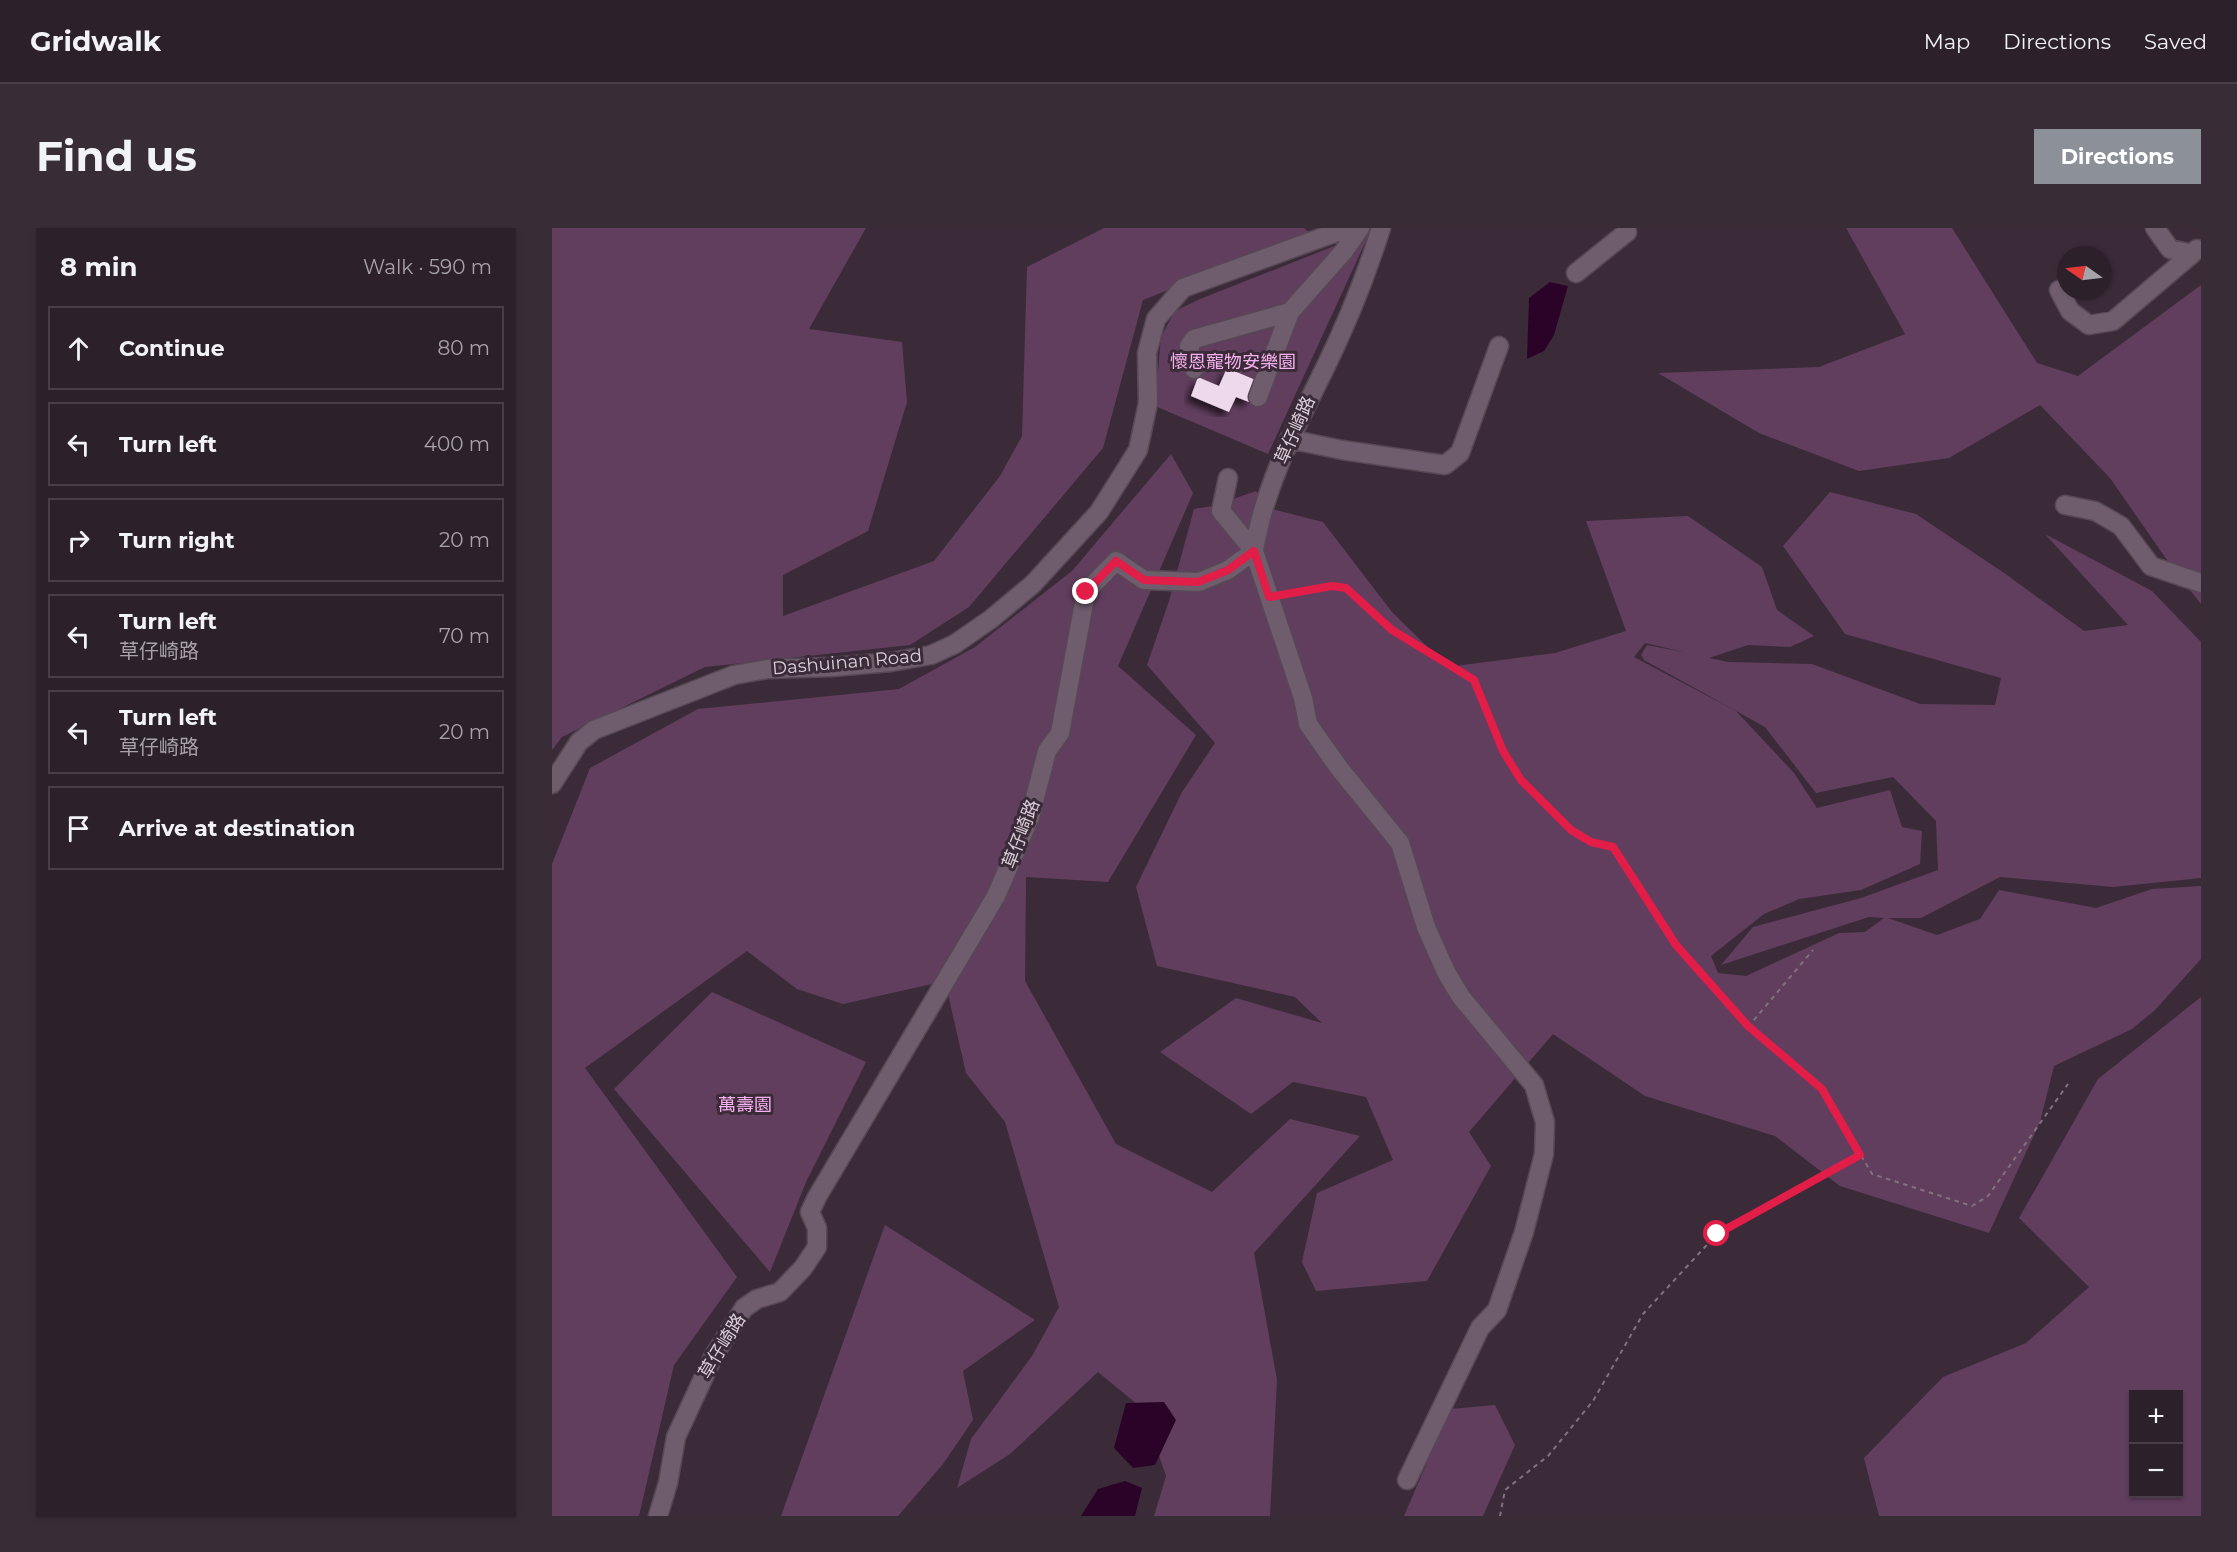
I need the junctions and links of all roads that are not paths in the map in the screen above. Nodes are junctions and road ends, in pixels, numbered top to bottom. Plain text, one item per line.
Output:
1 (1348, 228) edge
2 (1360, 228) edge
3 (1381, 228) edge
4 (1626, 228) edge
5 (2155, 228) edge
6 (2197, 250) edge
7 (1576, 273) dead end
8 (2064, 300) edge
9 (1290, 312) junction
10 (1499, 346) dead end
11 (1194, 369) dead end
12 (1258, 397) dead end
13 (1289, 439) junction
14 (1228, 478) dead end
15 (2065, 505) dead end
16 (1254, 551) junction
17 (2201, 583) edge
18 (552, 784) edge
19 (1407, 1480) dead end
20 (658, 1516) edge

1 - 18 street, Dashuinan Road
2 - 9 street
3 - 13 street, 草仔崎路
4 - 7 street
5 - 6 street
6 - 8 street
9 - 11 street
9 - 12 street
10 - 13 street
13 - 16 street, 草仔崎路
14 - 16 street
15 - 17 street
16 - 19 street
16 - 20 street, 草仔崎路

